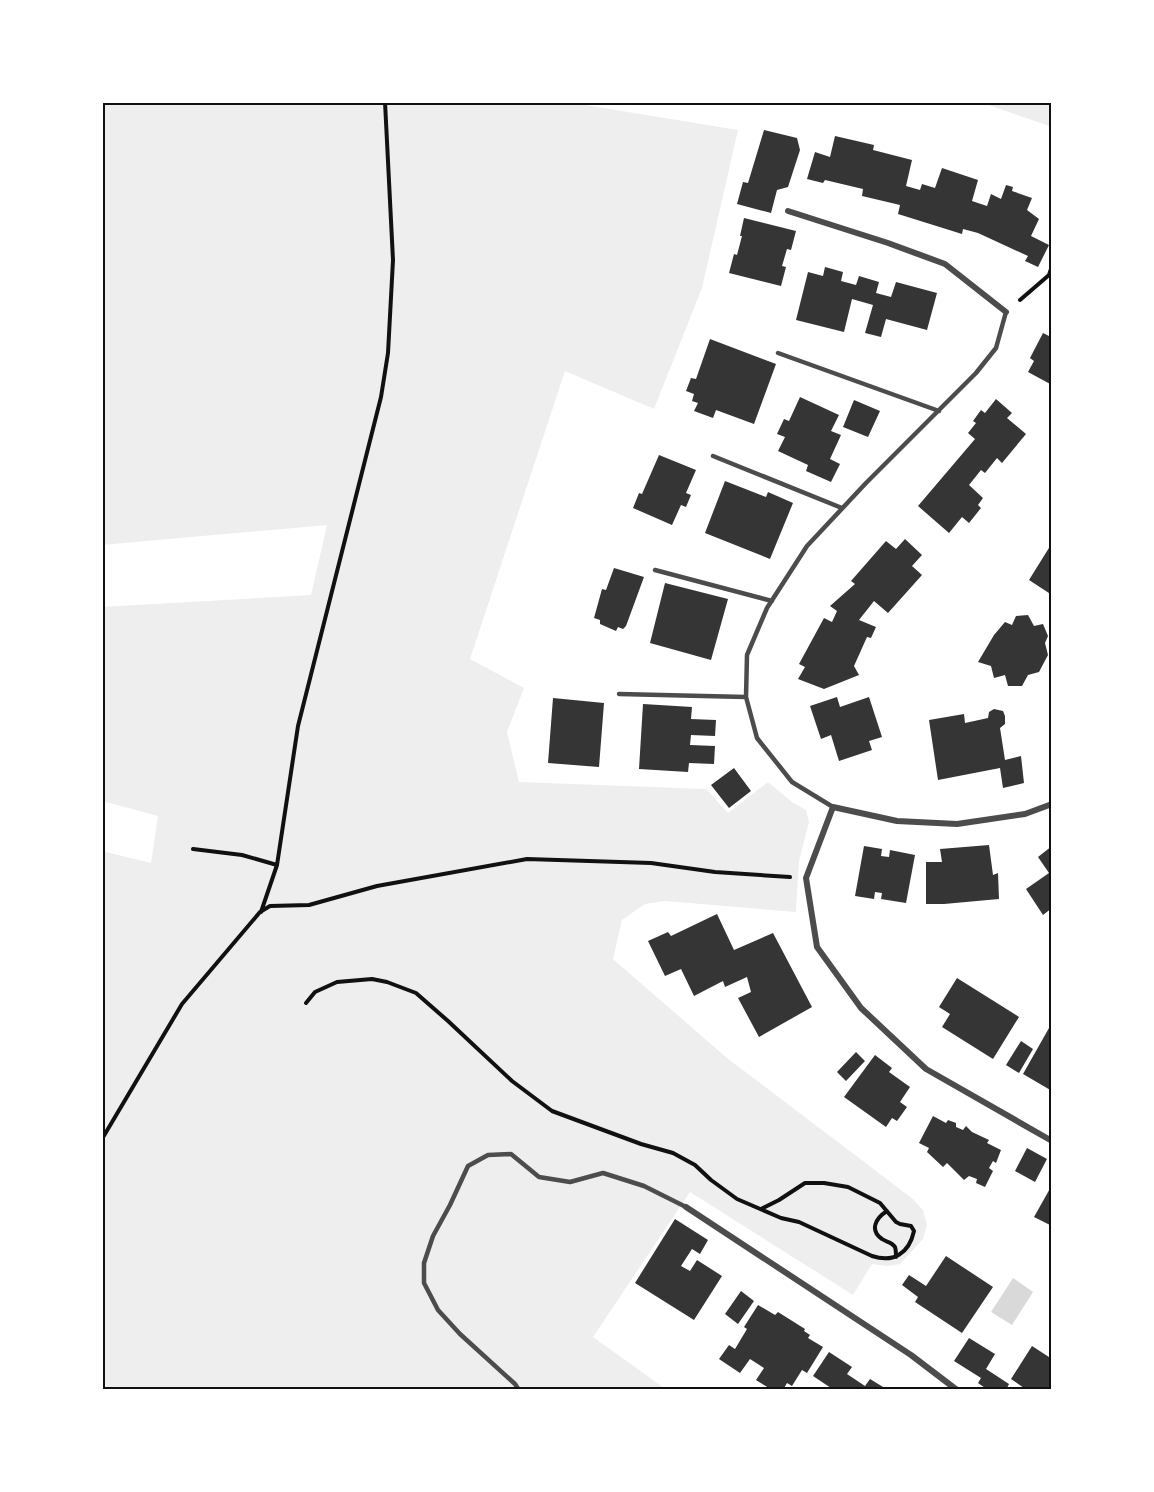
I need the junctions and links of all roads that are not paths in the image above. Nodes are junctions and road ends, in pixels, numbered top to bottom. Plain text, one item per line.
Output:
1 (788, 211) dead end
2 (1006, 312) joint
3 (778, 353) dead end
4 (939, 411) junction
5 (713, 456) dead end
6 (842, 508) junction
7 (655, 570) dead end
8 (772, 601) junction
9 (619, 694) dead end
10 (746, 697) junction
11 (1052, 804) edge
12 (833, 807) junction
13 (1052, 1141) edge
14 (686, 1207) joint
15 (519, 1390) edge
16 (957, 1390) edge

1 - 2 street
2 - 4 lane
3 - 4 lane
4 - 6 lane
5 - 6 lane
6 - 8 lane
7 - 8 lane
8 - 10 lane
9 - 10 lane
10 - 12 lane
11 - 12 street
12 - 13 street
14 - 15 lane
14 - 16 street

